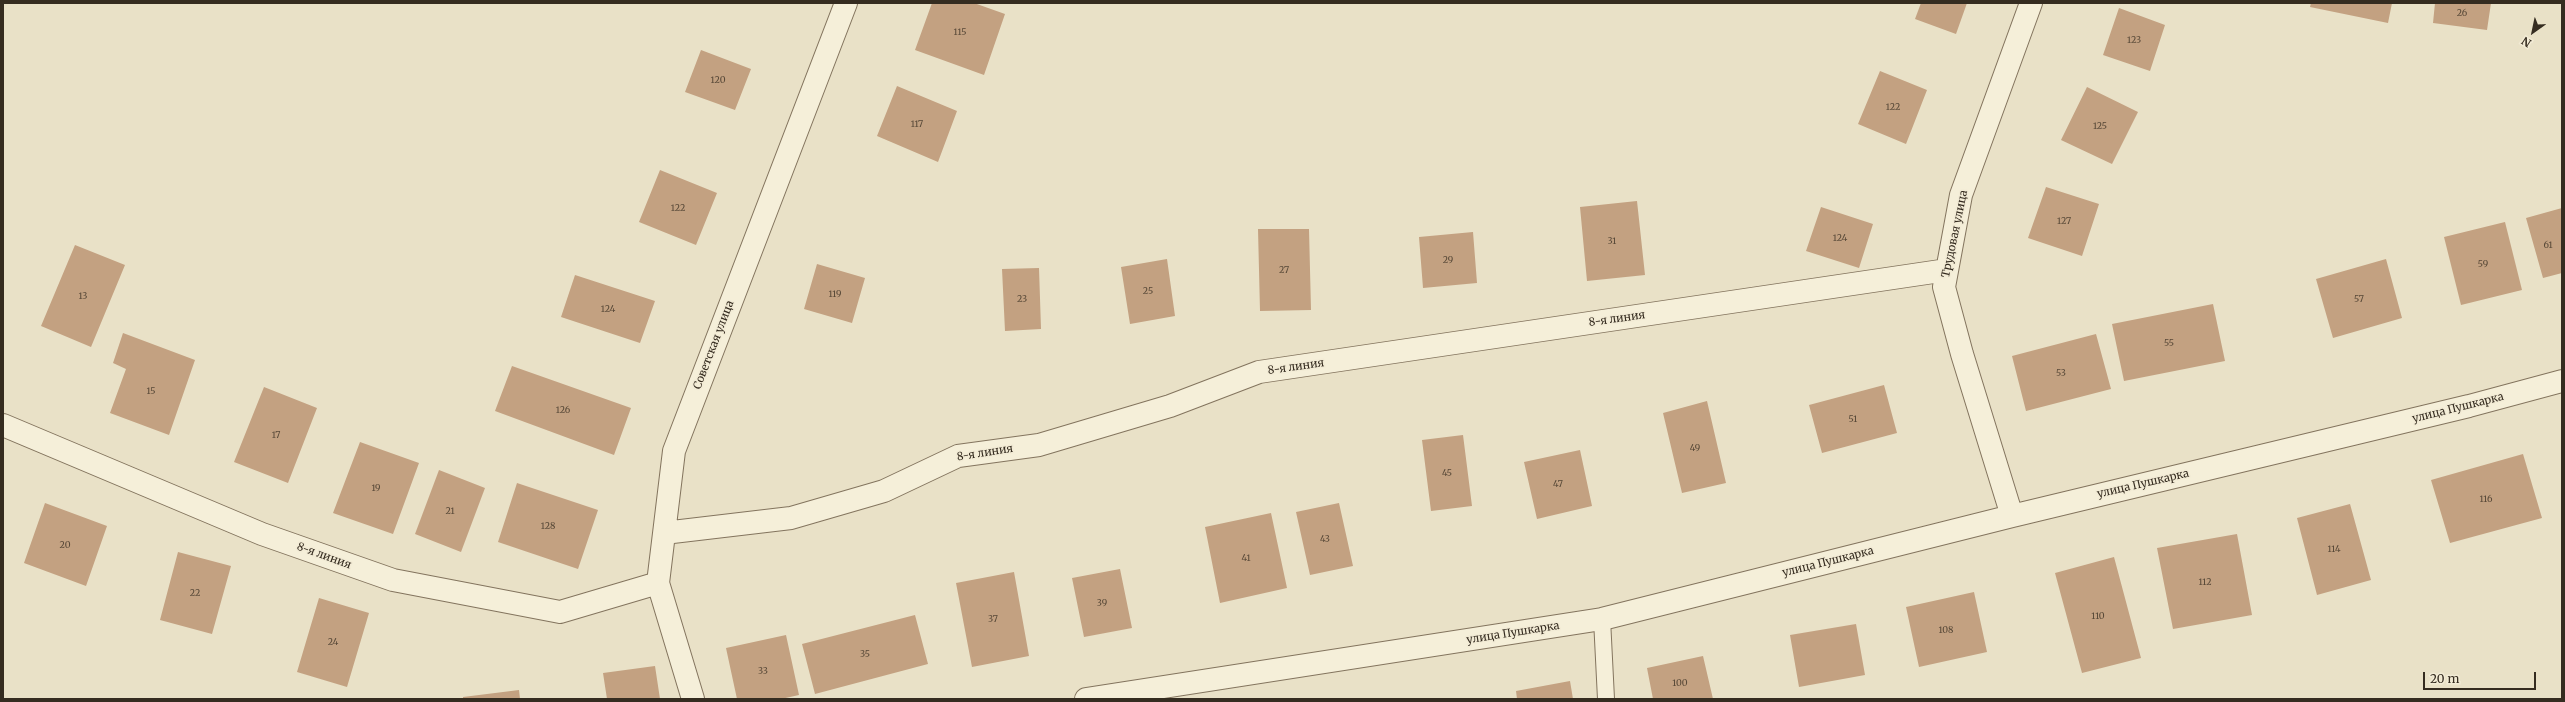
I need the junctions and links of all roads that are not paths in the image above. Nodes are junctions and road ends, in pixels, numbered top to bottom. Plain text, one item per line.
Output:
1 (846, 3) edge
2 (2031, 3) edge
3 (1947, 270) junction
4 (2562, 381) edge
5 (3, 425) edge
6 (2012, 516) junction
7 (664, 532) junction
8 (658, 584) junction
9 (1602, 619) junction
10 (693, 699) edge
11 (1086, 699) edge
12 (1606, 699) edge

1 - 7 street, Советская улица
2 - 3 street, Трудовая улица
3 - 6 street, Трудовая улица
3 - 7 street, 8-я линия
4 - 6 street, улица Пушкарка
5 - 8 street, 8-я линия
6 - 9 street, улица Пушкарка
7 - 8 street, Советская улица
8 - 10 street, Советская улица
9 - 11 street, улица Пушкарка
9 - 12 lane

